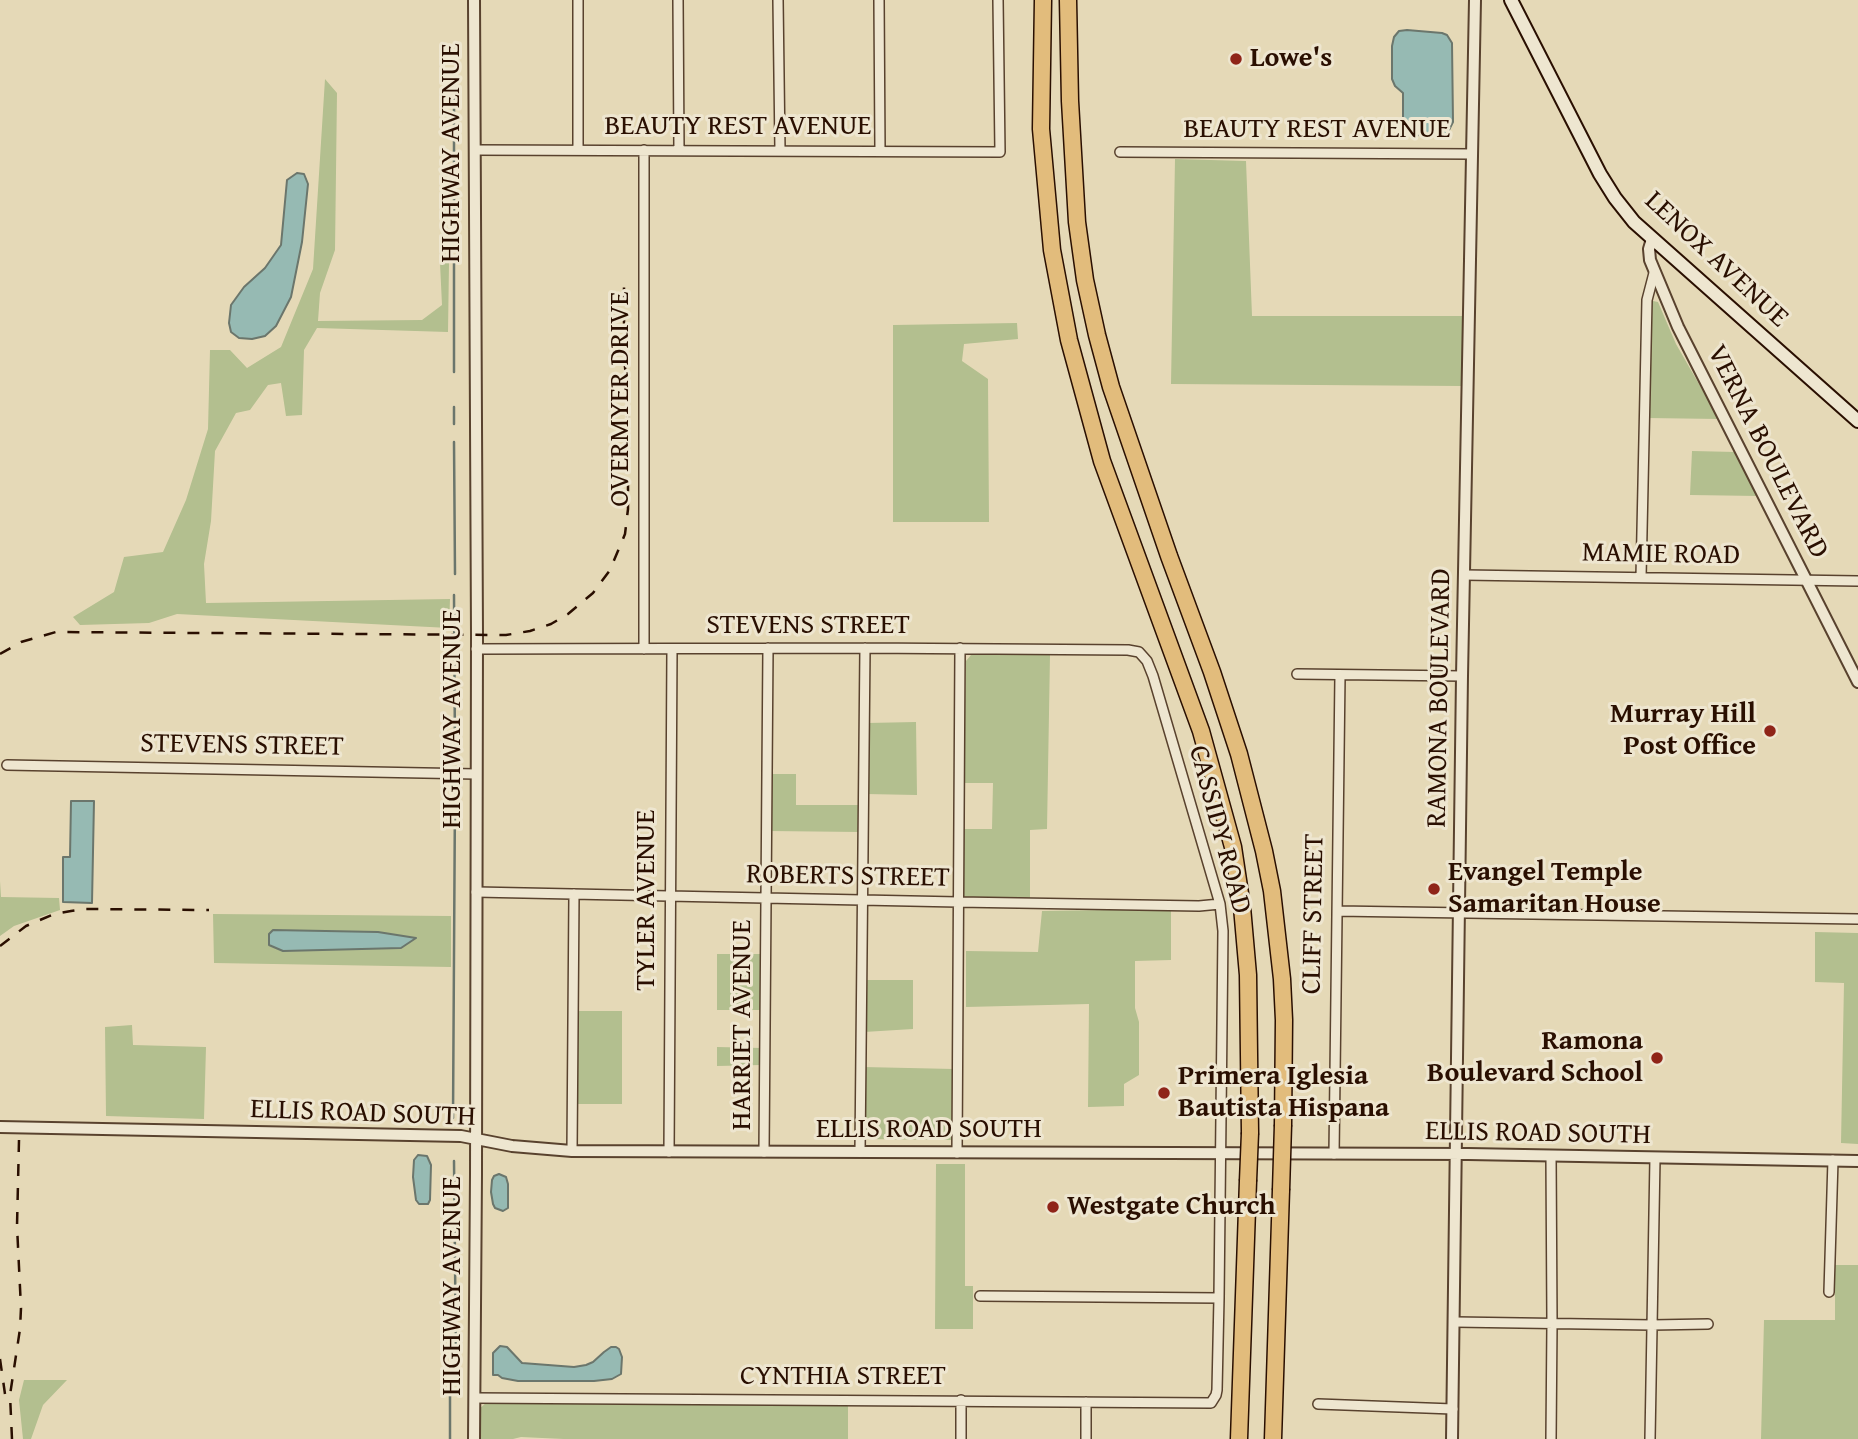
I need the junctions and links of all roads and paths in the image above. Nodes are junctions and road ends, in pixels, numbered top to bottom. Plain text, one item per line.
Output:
1 (474, 0) edge
2 (578, 0) edge
3 (678, 0) edge
4 (778, 0) edge
5 (879, 0) edge
6 (998, 0) edge
7 (1041, 0) edge
8 (1068, 0) edge
9 (1077, 0) edge
10 (1475, 0) edge
11 (1511, 0) edge
12 (1069, 101) junction
13 (579, 149) junction
14 (475, 150) junction
15 (644, 150) junction
16 (679, 150) junction
17 (780, 150) junction
18 (880, 151) junction
19 (1120, 152) dead end
20 (1472, 154) junction
21 (1652, 239) junction
22 (1654, 273) junction
23 (1858, 421) edge
24 (1464, 575) junction
25 (1641, 577) junction
26 (1806, 579) junction
27 (1858, 581) edge
28 (768, 648) junction
29 (865, 648) junction
30 (960, 648) junction
31 (476, 649) junction
32 (644, 649) junction
33 (672, 649) junction
34 (1139, 652) joint
35 (1297, 674) dead end
36 (1340, 675) junction
37 (1462, 676) junction
38 (1858, 682) edge
39 (7, 765) dead end
40 (476, 774) junction
41 (476, 892) junction
42 (574, 894) junction
43 (670, 896) junction
44 (766, 898) junction
45 (863, 901) junction
46 (958, 902) junction
47 (1220, 904) junction
48 (1337, 911) junction
49 (1459, 913) junction
50 (1858, 919) edge
51 (0, 1128) edge
52 (475, 1139) junction
53 (572, 1151) junction
54 (668, 1152) junction
55 (764, 1152) junction
56 (860, 1152) junction
57 (957, 1153) junction
58 (1220, 1154) junction
59 (1334, 1154) junction
60 (1457, 1155) junction
61 (1551, 1156) junction
62 (1655, 1158) junction
63 (1833, 1160) junction
64 (1858, 1161) edge
65 (1829, 1292) dead end
66 (980, 1297) dead end
67 (1219, 1298) junction
68 (1455, 1322) junction
69 (1552, 1323) junction
70 (1708, 1324) dead end
71 (1652, 1325) junction
72 (475, 1398) junction
73 (961, 1400) junction
74 (1086, 1402) junction
75 (1211, 1403) joint
76 (1318, 1404) dead end
77 (1453, 1409) junction
78 (474, 1439) edge
79 (961, 1439) edge
80 (1086, 1439) edge
81 (1239, 1439) edge
82 (1272, 1439) edge
83 (1452, 1439) edge
84 (1551, 1439) edge
85 (1650, 1439) edge

1 - 14 street, HIGHWAY AVENUE
2 - 13 street
3 - 16 street
4 - 17 street
5 - 18 street
6 - 18 street, BEAUTY REST AVENUE
7 - 81 highway, bridge
8 - 12 highway
9 - 12 highway
10 - 20 street, RAMONA BOULEVARD
11 - 21 main road, LENOX AVENUE
12 - 82 highway, bridge
13 - 14 street, BEAUTY REST AVENUE
13 - 15 street, BEAUTY REST AVENUE
14 - 31 street, HIGHWAY AVENUE
15 - 16 street, BEAUTY REST AVENUE
15 - 32 street, OVERMYER DRIVE
16 - 17 street, BEAUTY REST AVENUE
17 - 18 street, BEAUTY REST AVENUE
19 - 20 street, BEAUTY REST AVENUE
20 - 24 street, RAMONA BOULEVARD
21 - 22 street, VERNA BOULEVARD
21 - 23 main road, LENOX AVENUE
22 - 25 street
22 - 26 street, VERNA BOULEVARD
24 - 25 street, MAMIE ROAD
24 - 37 street, RAMONA BOULEVARD
25 - 26 street, MAMIE ROAD
26 - 27 street, MAMIE ROAD
26 - 38 street, VERNA BOULEVARD
28 - 29 street, STEVENS STREET
28 - 33 street, STEVENS STREET
28 - 44 street, HARRIET AVENUE
29 - 30 street, STEVENS STREET
29 - 45 street
30 - 34 street, STEVENS STREET
30 - 46 street
31 - 32 street, STEVENS STREET
31 - 40 street, HIGHWAY AVENUE
32 - 33 street, STEVENS STREET
33 - 43 street, TYLER AVENUE
34 - 47 street, CASSIDY ROAD
35 - 36 street
36 - 37 street
36 - 48 street, CLIFF STREET
37 - 49 street, RAMONA BOULEVARD
39 - 40 street, STEVENS STREET
40 - 41 street, HIGHWAY AVENUE
41 - 42 street, ROBERTS STREET
41 - 52 street, HIGHWAY AVENUE
42 - 43 street, ROBERTS STREET
42 - 53 street
43 - 44 street, ROBERTS STREET
43 - 54 street, TYLER AVENUE
44 - 45 street, ROBERTS STREET
44 - 55 street, HARRIET AVENUE
45 - 46 street, ROBERTS STREET
45 - 56 street
46 - 47 street, ROBERTS STREET
46 - 57 street
47 - 58 street, CASSIDY ROAD
48 - 49 street
48 - 59 street, CLIFF STREET
49 - 50 street
49 - 60 street, RAMONA BOULEVARD
51 - 52 street, ELLIS ROAD SOUTH
52 - 53 street, ELLIS ROAD SOUTH
52 - 72 street, HIGHWAY AVENUE
53 - 54 street, ELLIS ROAD SOUTH
54 - 55 street, ELLIS ROAD SOUTH
55 - 56 street, ELLIS ROAD SOUTH
56 - 57 street, ELLIS ROAD SOUTH
57 - 58 street, ELLIS ROAD SOUTH
58 - 59 street, ELLIS ROAD SOUTH
58 - 67 street, CASSIDY ROAD
59 - 60 street, ELLIS ROAD SOUTH
60 - 61 street, ELLIS ROAD SOUTH
60 - 68 street, RAMONA BOULEVARD
61 - 62 street, ELLIS ROAD SOUTH
61 - 69 street
62 - 63 street, ELLIS ROAD SOUTH
62 - 71 street
63 - 64 street, ELLIS ROAD SOUTH
63 - 65 street
66 - 67 street
67 - 75 street, CASSIDY ROAD
68 - 69 street
68 - 77 street, RAMONA BOULEVARD
69 - 71 street
69 - 84 street
70 - 71 street
71 - 85 street
72 - 73 street, CYNTHIA STREET
72 - 78 street, HIGHWAY AVENUE
73 - 74 street, CYNTHIA STREET
73 - 79 street
74 - 75 street, CYNTHIA STREET
74 - 80 street
76 - 77 street
77 - 83 street, RAMONA BOULEVARD

